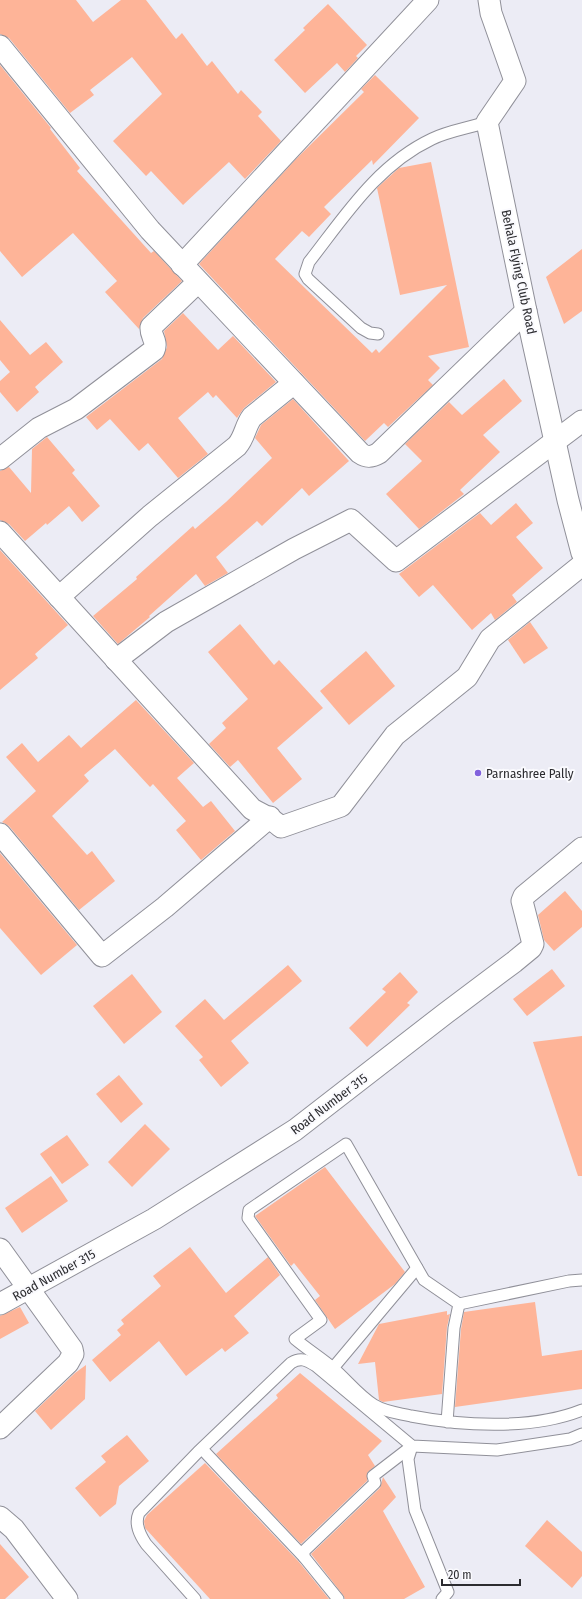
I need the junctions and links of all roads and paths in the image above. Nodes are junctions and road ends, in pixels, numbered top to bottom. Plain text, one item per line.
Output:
1 (428, 0) edge
2 (489, 0) edge
3 (0, 46) edge
4 (487, 122) junction
5 (182, 265) junction
6 (198, 282) junction
7 (526, 310) junction
8 (378, 334) dead end
9 (294, 383) junction
10 (582, 421) edge
11 (556, 443) junction
12 (0, 459) edge
13 (575, 495) edge
14 (0, 532) edge
15 (582, 553) edge
16 (582, 565) edge
17 (59, 597) junction
18 (116, 660) junction
19 (270, 817) junction
20 (0, 834) edge
21 (582, 848) edge
22 (0, 1249) edge
23 (417, 1268) junction
24 (582, 1280) edge
25 (24, 1284) junction
26 (0, 1304) edge
27 (459, 1304) junction
28 (333, 1368) junction
29 (582, 1410) edge
30 (446, 1422) junction
31 (0, 1428) edge
32 (582, 1434) edge
33 (412, 1446) junction
34 (202, 1449) junction
35 (0, 1517) edge
36 (304, 1557) junction
37 (68, 1599) edge
38 (195, 1599) edge
39 (338, 1599) edge
40 (442, 1599) edge

1 - 5 street
2 - 4 street
3 - 5 street
4 - 7 street, Behala Flying Club Road
4 - 8 lane
5 - 6 street
6 - 9 street
6 - 12 street
7 - 9 street
7 - 11 street, Behala Flying Club Road
9 - 17 street
10 - 11 street
11 - 13 street, Behala Flying Club Road
11 - 18 street
13 - 15 street, Behala Flying Club Road
14 - 17 street
16 - 19 street
17 - 18 street
18 - 19 street
19 - 20 street
21 - 25 street, Road Number 315
22 - 25 street
23 - 27 lane
23 - 28 lane
23 - 28 lane
24 - 27 lane
25 - 26 street, Road Number 315
25 - 31 street
27 - 30 lane
28 - 30 lane
29 - 30 lane
32 - 33 lane
33 - 34 lane
33 - 36 lane
33 - 40 lane
34 - 36 lane
34 - 38 lane
35 - 37 street
36 - 39 lane

